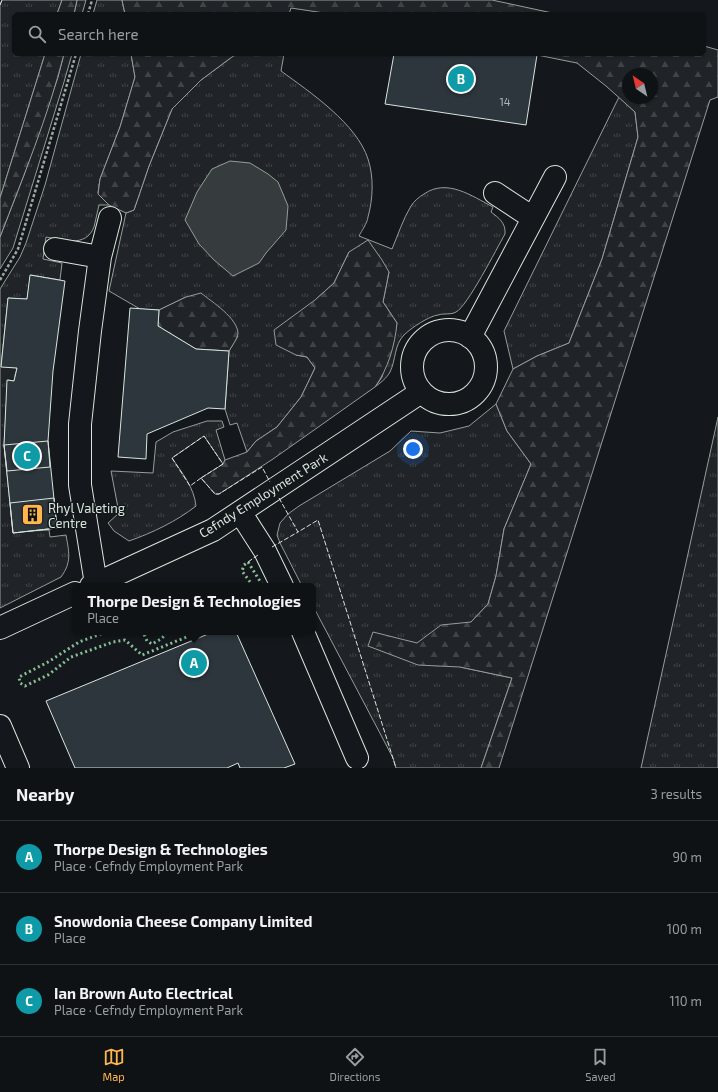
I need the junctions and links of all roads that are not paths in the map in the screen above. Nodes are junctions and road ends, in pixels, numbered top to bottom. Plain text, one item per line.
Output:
1 (555, 177) dead end
2 (495, 193) dead end
3 (110, 218) dead end
4 (533, 218) junction
5 (55, 249) dead end
6 (100, 257) junction
7 (470, 337) junction
8 (421, 392) junction
9 (240, 512) junction
10 (93, 583) edge
11 (97, 583) edge
12 (281, 583) edge
13 (72, 594) edge
14 (0, 628) edge
15 (304, 635) edge
16 (0, 726) edge
17 (357, 758) dead end
18 (18, 768) edge

1 - 4 street
2 - 4 street
3 - 6 street, Cefndy Employment Park
4 - 7 street
5 - 6 street
6 - 10 street, Cefndy Employment Park
7 - 8 street
7 - 8 street
8 - 9 street, Cefndy Employment Park
9 - 11 street, Cefndy Employment Park
9 - 12 street
13 - 14 street
15 - 17 street
16 - 18 street

